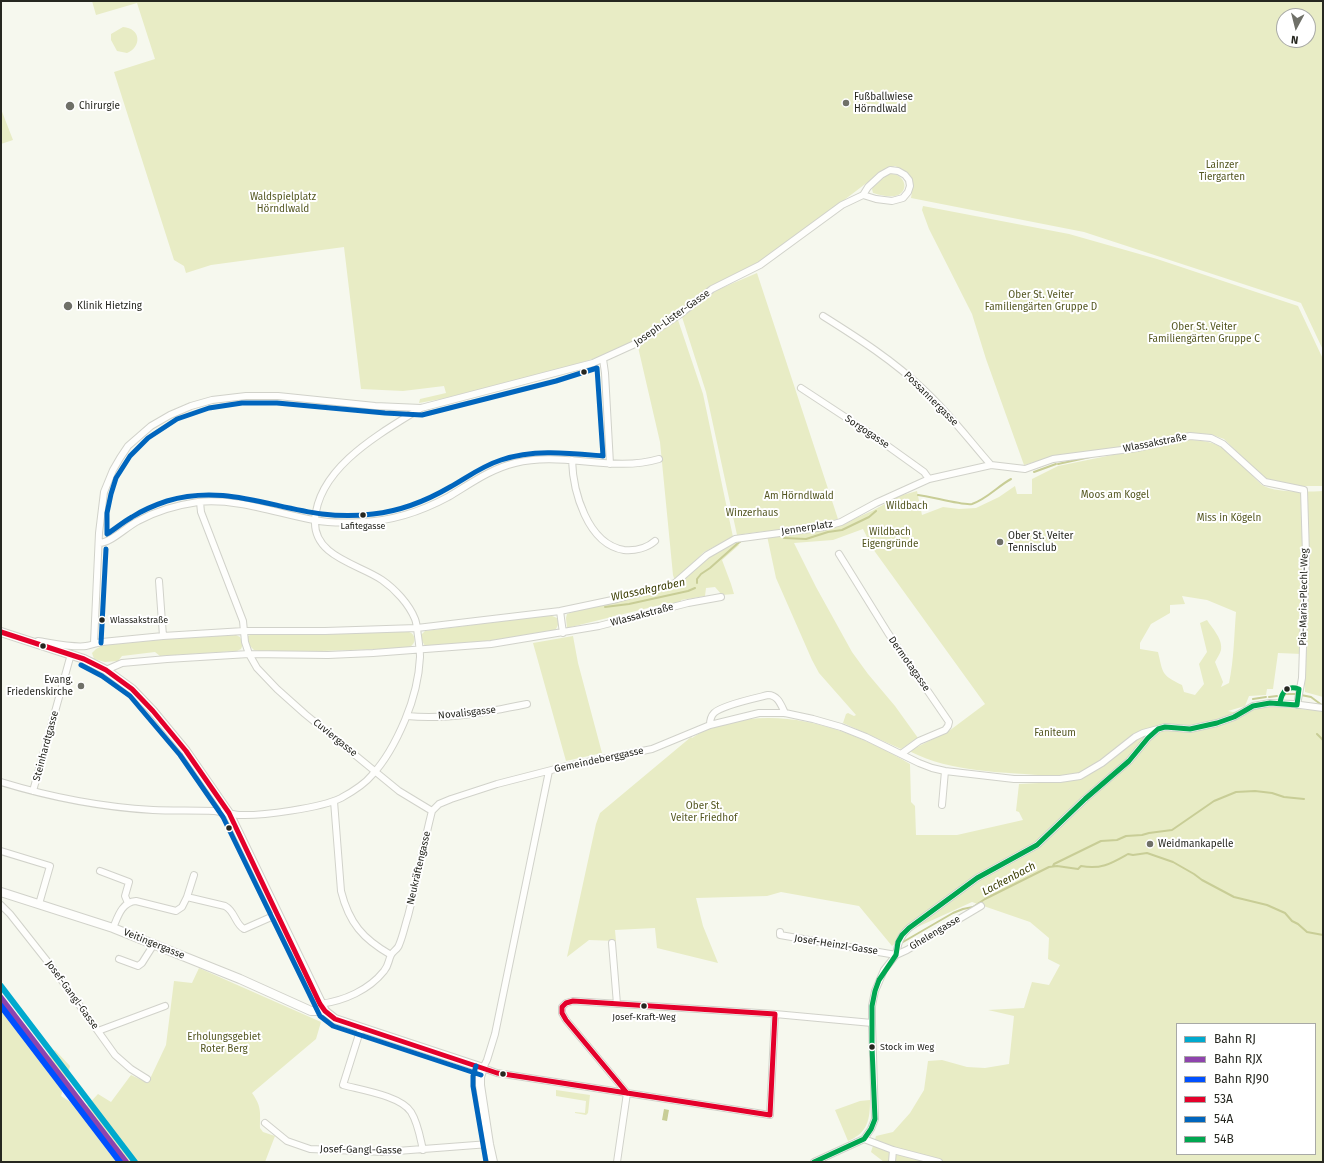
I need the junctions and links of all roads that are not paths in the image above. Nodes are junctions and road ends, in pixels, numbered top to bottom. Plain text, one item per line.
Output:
1 (862, 195) junction
2 (823, 316) dead end
3 (603, 359) junction
4 (801, 388) dead end
5 (421, 408) junction
6 (659, 459) dead end
7 (572, 460) junction
8 (610, 464) junction
9 (991, 466) junction
10 (929, 479) junction
11 (1304, 490) joint
12 (200, 502) junction
13 (315, 521) junction
14 (655, 541) dead end
15 (99, 543) junction
16 (839, 554) dead end
17 (159, 581) dead end
18 (721, 597) dead end
19 (560, 611) junction
20 (417, 628) junction
21 (244, 631) junction
22 (1, 632) edge
23 (563, 633) junction
24 (163, 636) junction
25 (18, 638) junction
26 (94, 643) junction
27 (86, 646) junction
28 (420, 650) junction
29 (71, 654) junction
30 (249, 654) junction
31 (84, 659) junction
32 (106, 670) junction
33 (527, 704) dead end
34 (1297, 705) junction
35 (1323, 708) edge
36 (786, 713) junction
37 (407, 716) junction
38 (710, 725) junction
39 (1158, 729) junction
40 (901, 754) junction
41 (549, 771) junction
42 (944, 771) junction
43 (375, 772) junction
44 (1, 782) edge
45 (33, 791) junction
46 (334, 801) junction
47 (942, 805) dead end
48 (432, 811) junction
49 (229, 813) junction
50 (1, 851) edge
51 (100, 872) dead end
52 (194, 875) dead end
53 (1, 892) edge
54 (186, 897) junction
55 (128, 903) junction
56 (39, 904) junction
57 (1, 905) edge
58 (981, 906) dead end
59 (278, 914) junction
60 (113, 928) junction
61 (780, 932) dead end
62 (612, 943) dead end
63 (154, 944) junction
64 (896, 954) junction
65 (392, 955) junction
66 (119, 959) dead end
67 (617, 1004) junction
68 (165, 1006) dead end
69 (323, 1008) junction
70 (775, 1014) junction
71 (872, 1023) junction
72 (361, 1028) junction
73 (98, 1031) junction
74 (483, 1068) junction
75 (147, 1079) dead end
76 (627, 1093) junction
77 (264, 1123) dead end
78 (864, 1139) junction
79 (489, 1144) junction
80 (423, 1150) junction
81 (893, 1150) junction
82 (493, 1162) edge
83 (617, 1162) edge
84 (814, 1162) edge
85 (892, 1162) edge
86 (939, 1162) edge

1 - 1 street, Joseph-Lister-Gasse
1 - 3 street, Joseph-Lister-Gasse
2 - 9 street, Possannergasse
3 - 5 street, Joseph-Lister-Gasse
3 - 8 street
4 - 10 street, Sorgogasse
5 - 13 street
5 - 15 street, Joseph-Lister-Gasse
6 - 8 street
7 - 8 street
7 - 13 street
7 - 14 street
9 - 10 street, Jennerplatz
9 - 11 street, Wlassakstraße
10 - 19 street, Jennerplatz
11 - 34 street, Pia-Maria-Plechl-Weg
12 - 13 street
12 - 15 street
12 - 21 street
13 - 20 street
15 - 26 street, Joseph-Lister-Gasse
16 - 40 street, Dermotagasse
17 - 24 street
18 - 23 street, Wlassakstraße
19 - 20 street
19 - 23 street
20 - 21 street
20 - 28 street
21 - 24 street
21 - 30 street
22 - 25 street
23 - 28 street, Wlassakstraße
24 - 26 street
25 - 27 street
25 - 29 street
26 - 27 street
27 - 31 street
28 - 30 street, Wlassakstraße
28 - 37 street
29 - 31 street
29 - 45 street, Steinhardtgasse
30 - 32 street, Wlassakstraße
30 - 43 street, Cuviergasse
31 - 32 street
32 - 49 street
33 - 37 street, Novalisgasse
34 - 35 street, Gemeindeberggasse
34 - 39 street, Gemeindeberggasse
36 - 38 street, Gemeindeberggasse
36 - 38 street
36 - 40 street, Gemeindeberggasse
37 - 43 street
38 - 41 street, Gemeindeberggasse
39 - 42 street, Gemeindeberggasse
39 - 64 street
40 - 42 street, Gemeindeberggasse
41 - 48 street
41 - 74 street, Gemeindeberggasse
42 - 47 street
43 - 46 street
43 - 48 street, Cuviergasse
44 - 45 street
45 - 49 street
46 - 49 street
46 - 65 street
48 - 65 street, Neukräftengasse
49 - 59 street
50 - 56 street
51 - 55 street
52 - 54 street
53 - 56 street, Veitingergasse
54 - 55 street
54 - 59 street
55 - 60 street
56 - 60 street, Veitingergasse
57 - 73 street, Josef-Gangl-Gasse
58 - 64 street, Ghelengasse
59 - 69 street
60 - 63 street, Veitingergasse
61 - 64 street, Josef-Heinzl-Gasse
62 - 67 street
63 - 66 street
63 - 69 street, Veitingergasse
64 - 71 street, Ghelengasse
65 - 69 street, Neukräftengasse
67 - 70 street
67 - 76 street
68 - 73 street
69 - 72 street, Veitingergasse
70 - 71 street
70 - 76 street, Veitingergasse
71 - 78 street, Ghelengasse
72 - 74 street, Veitingergasse
72 - 80 street
73 - 75 street, Josef-Gangl-Gasse
74 - 76 street, Veitingergasse
74 - 79 street
76 - 83 street
77 - 80 street, Josef-Gangl-Gasse
78 - 81 street
78 - 84 street
79 - 80 street, Josef-Gangl-Gasse
79 - 82 street
81 - 85 street
81 - 86 street

